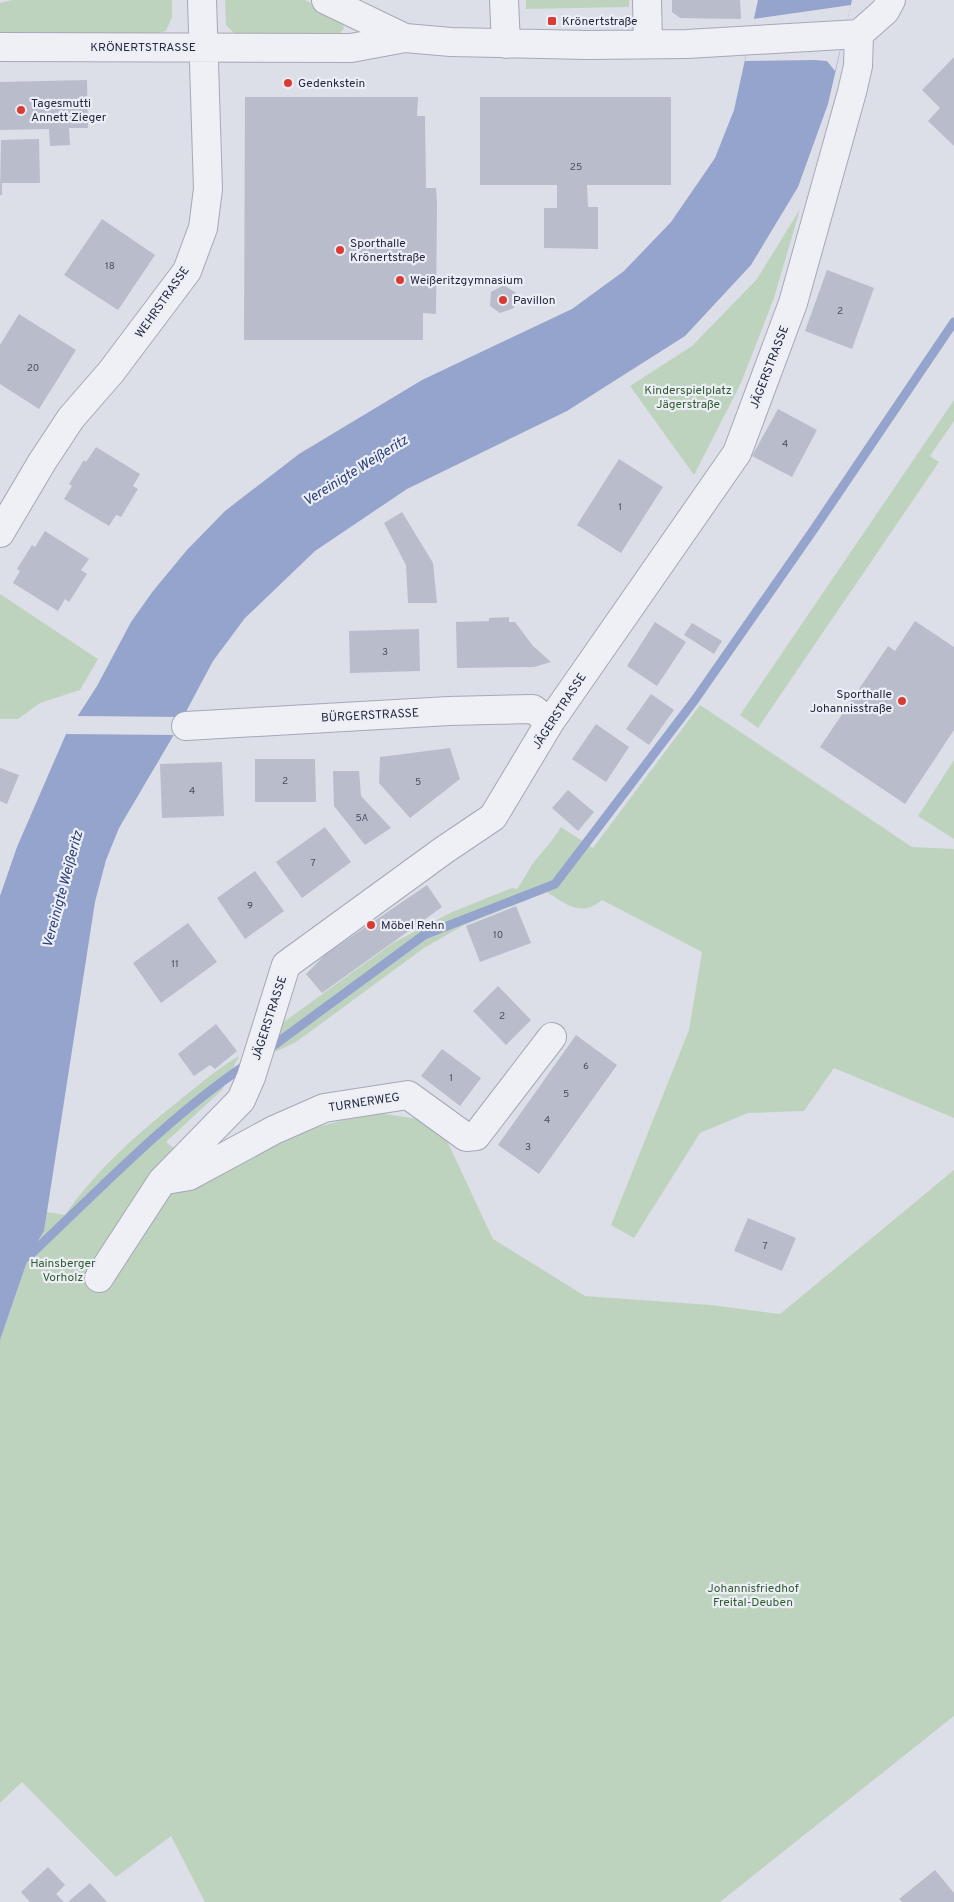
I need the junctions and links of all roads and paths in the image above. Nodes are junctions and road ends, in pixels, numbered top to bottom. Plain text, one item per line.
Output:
1 (202, 0) edge
2 (326, 0) edge
3 (504, 0) edge
4 (647, 0) edge
5 (890, 0) edge
6 (851, 35) junction
7 (405, 38) junction
8 (506, 44) junction
9 (648, 44) junction
10 (0, 47) edge
11 (204, 47) junction
12 (0, 533) edge
13 (550, 722) junction
14 (186, 726) dead end
15 (552, 1037) dead end
16 (162, 1181) junction
17 (99, 1278) dead end

1 - 11 street, WEHRSTRASSE
2 - 7 street, KRÖNERTSTRASSE
3 - 8 street
4 - 9 street
5 - 6 street
6 - 9 street, KRÖNERTSTRASSE
6 - 13 street, JÄGERSTRASSE
7 - 8 street, KRÖNERTSTRASSE
7 - 11 street, KRÖNERTSTRASSE
8 - 9 street, KRÖNERTSTRASSE
10 - 11 street, KRÖNERTSTRASSE
11 - 12 street, WEHRSTRASSE
13 - 14 street, BÜRGERSTRASSE
13 - 16 street, JÄGERSTRASSE
15 - 16 street, TURNERWEG
16 - 17 street, JÄGERSTRASSE

